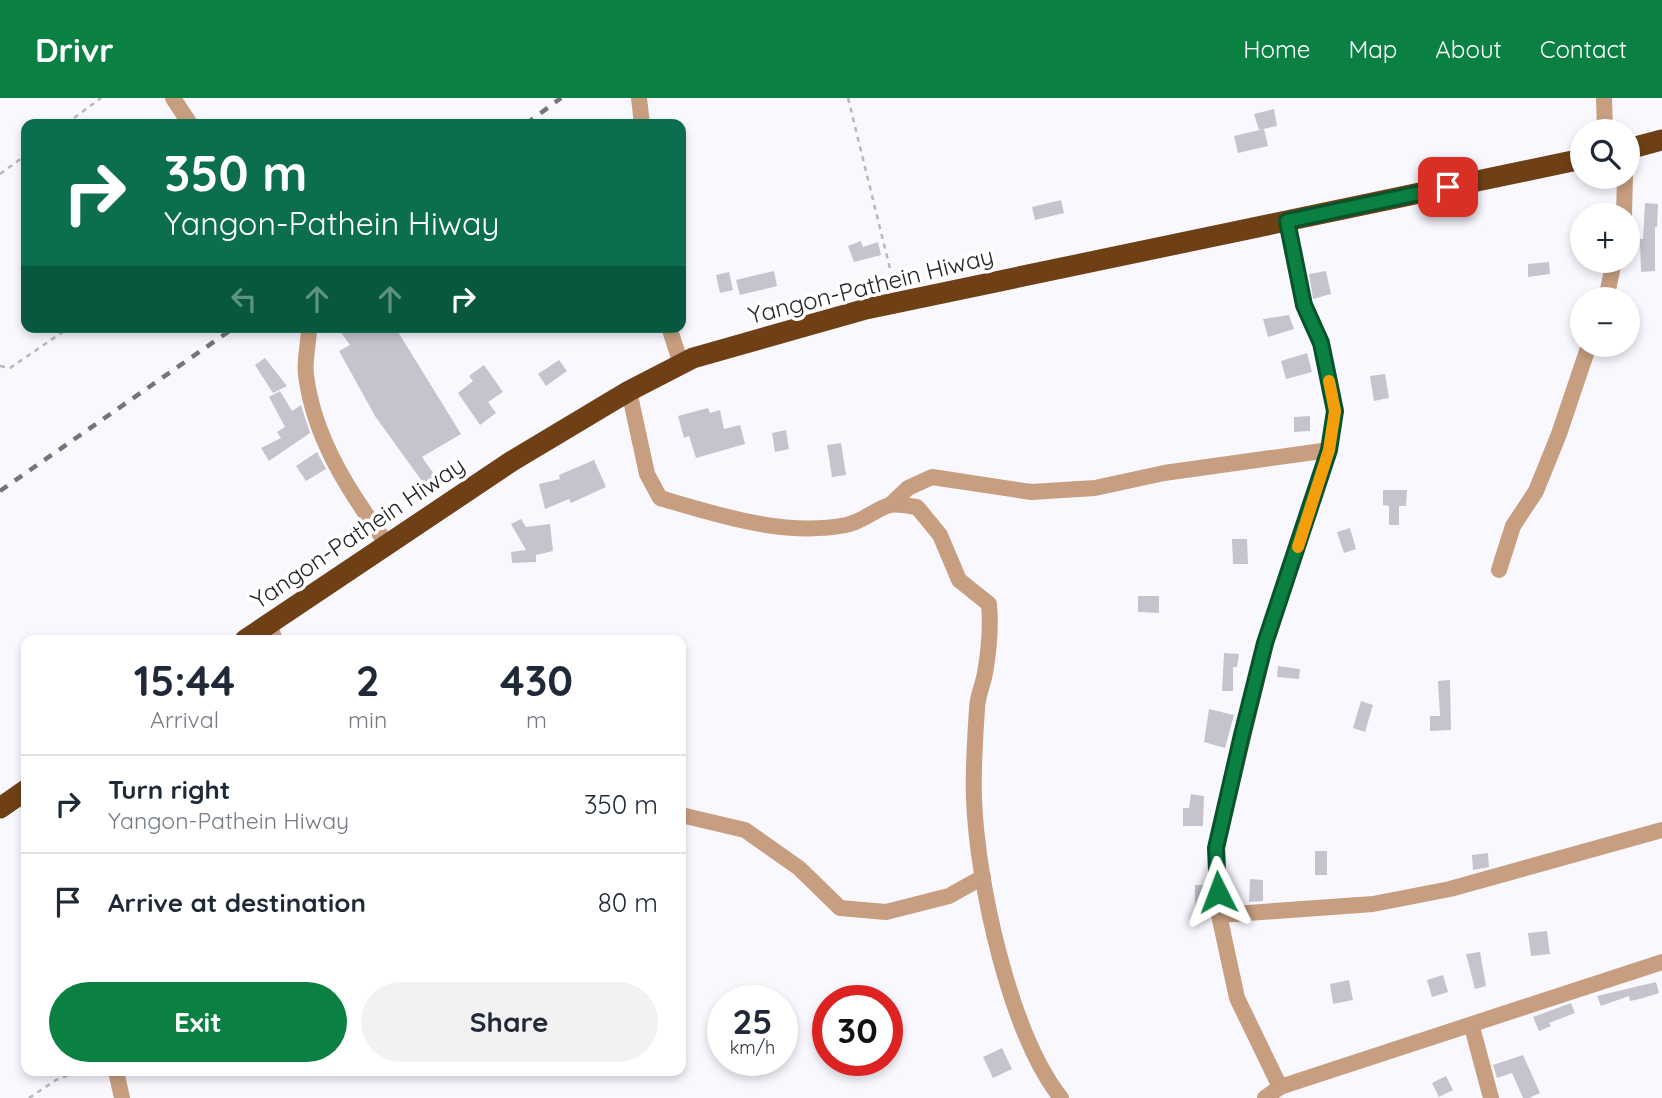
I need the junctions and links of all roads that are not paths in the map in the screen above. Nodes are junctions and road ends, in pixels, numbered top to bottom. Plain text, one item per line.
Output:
1 (173, 98) edge
2 (639, 98) edge
3 (1604, 98) edge
4 (187, 119) edge
5 (641, 119) edge
6 (1605, 119) edge
7 (1662, 140) edge
8 (1640, 146) edge
9 (1570, 162) edge
10 (1287, 221) junction
11 (308, 333) edge
12 (671, 333) edge
13 (1585, 357) edge
14 (681, 364) junction
15 (629, 391) junction
16 (1329, 450) junction
17 (890, 505) junction
18 (387, 544) junction
19 (1499, 570) dead end
20 (272, 632) edge
21 (21, 793) edge
22 (0, 808) edge
23 (686, 816) edge
24 (1662, 830) edge
25 (983, 877) junction
26 (1219, 915) junction
27 (1662, 962) edge
28 (1472, 1027) junction
29 (117, 1076) edge
30 (1280, 1087) junction
31 (122, 1098) edge
32 (1061, 1098) edge
33 (1265, 1098) edge
34 (1491, 1098) edge

1 - 4 street
2 - 5 street
3 - 6 street
7 - 8 highway
9 - 10 highway, Yangon-Pathein Hiway
10 - 14 highway, Yangon-Pathein Hiway
10 - 16 street
11 - 18 street
12 - 14 street
13 - 19 street
14 - 15 highway, Yangon-Pathein Hiway
15 - 17 street
15 - 18 highway, Yangon-Pathein Hiway
16 - 17 street
16 - 26 street
17 - 25 street
18 - 20 highway, Yangon-Pathein Hiway
21 - 22 highway
23 - 25 street
24 - 26 street
25 - 32 street
26 - 30 street
27 - 28 street
28 - 30 street
28 - 34 street
29 - 31 street
30 - 33 street

